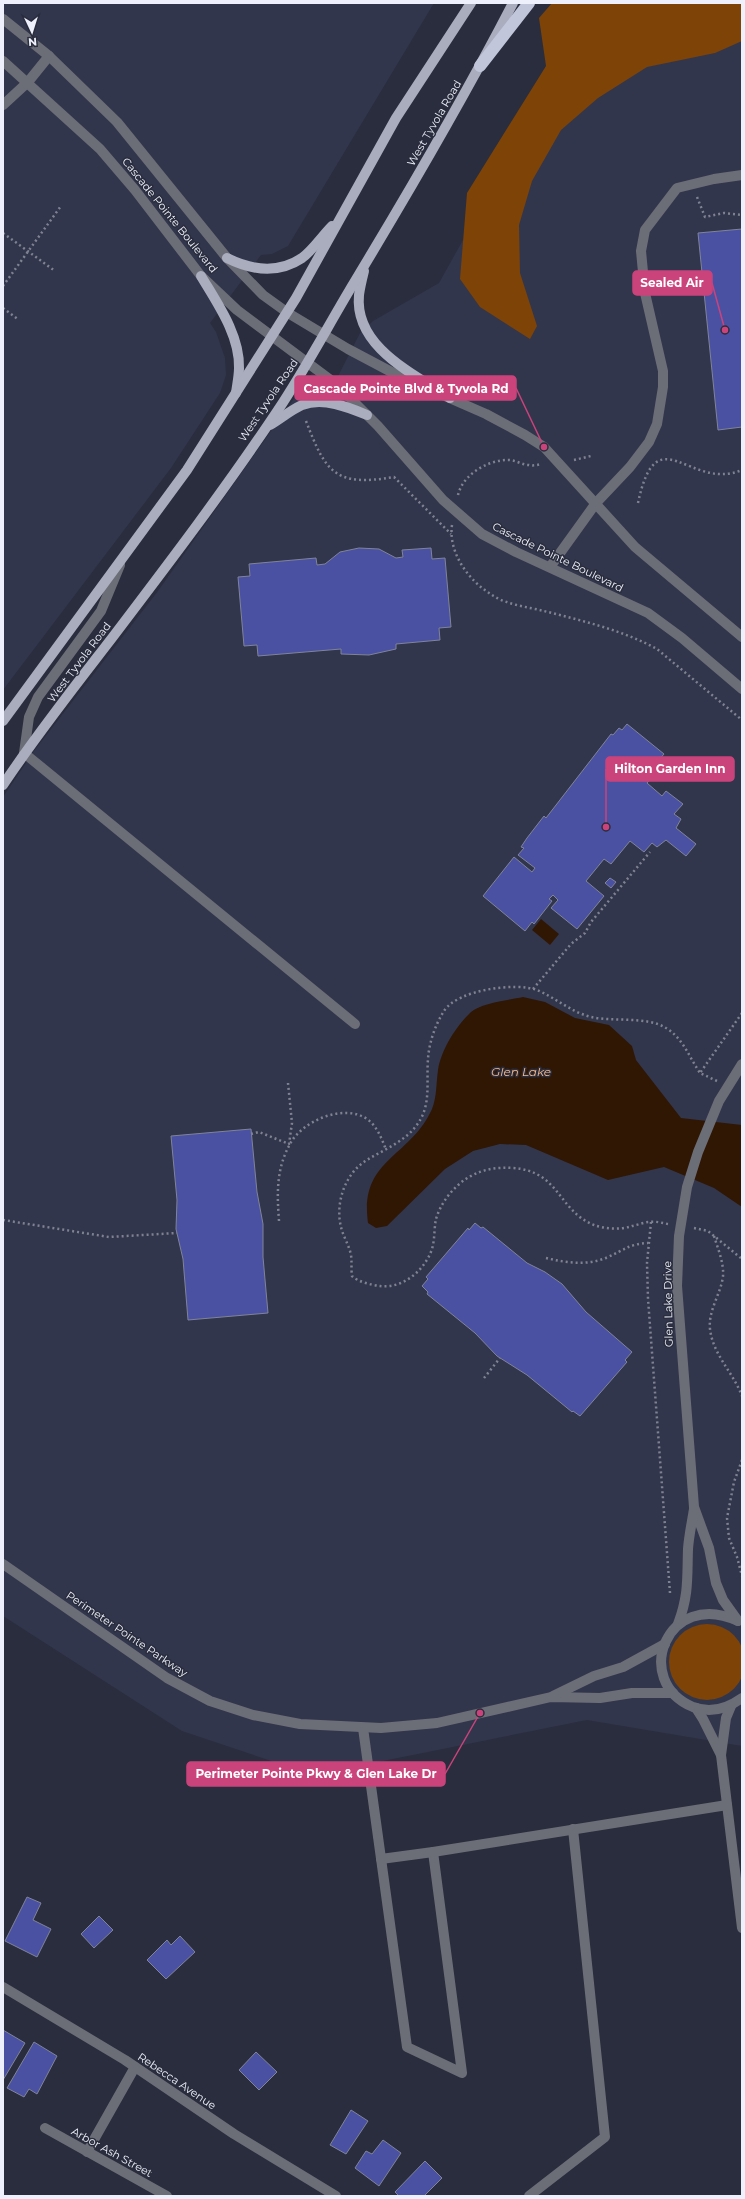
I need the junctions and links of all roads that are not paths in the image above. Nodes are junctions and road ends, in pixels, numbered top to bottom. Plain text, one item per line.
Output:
1 (471, 3) edge
2 (512, 3) edge
3 (529, 3) edge
4 (3, 19) edge
5 (49, 56) junction
6 (3, 61) edge
7 (480, 66) junction
8 (28, 82) junction
9 (3, 105) edge
10 (742, 175) edge
11 (343, 214) junction
12 (227, 258) junction
13 (365, 264) junction
14 (201, 276) junction
15 (288, 313) junction
16 (273, 336) junction
17 (325, 336) junction
18 (308, 363) junction
19 (235, 396) junction
20 (450, 398) junction
21 (367, 414) junction
22 (265, 428) junction
23 (596, 503) junction
24 (123, 557) junction
25 (550, 567) junction
26 (742, 637) edge
27 (742, 689) edge
28 (3, 721) edge
29 (24, 753) junction
30 (3, 785) edge
31 (355, 1024) dead end
32 (742, 1064) edge
33 (694, 1507) junction
34 (3, 1564) edge
35 (740, 1623) edge
36 (678, 1624) junction
37 (664, 1644) junction
38 (673, 1693) junction
39 (551, 1697) junction
40 (742, 1698) edge
41 (731, 1706) junction
42 (696, 1708) junction
43 (363, 1728) junction
44 (721, 1755) junction
45 (727, 1805) junction
46 (573, 1829) junction
47 (432, 1852) junction
48 (381, 1859) junction
49 (742, 1928) edge
50 (3, 1987) edge
51 (135, 2067) junction
52 (45, 2128) dead end
53 (87, 2152) junction
54 (167, 2196) edge
55 (336, 2196) edge
56 (529, 2196) edge

1 - 11 main road
2 - 7 main road, West Tyvola Road
3 - 7 highway
4 - 5 street, Cascade Pointe Boulevard
5 - 8 street
5 - 12 street, Cascade Pointe Boulevard
6 - 8 street, Cascade Pointe Boulevard
7 - 13 main road, West Tyvola Road
8 - 9 street
8 - 14 street, Cascade Pointe Boulevard
10 - 23 street
11 - 12 main road
11 - 15 main road
12 - 15 street, Cascade Pointe Boulevard
13 - 17 main road, West Tyvola Road
13 - 20 main road
14 - 16 street, Cascade Pointe Boulevard
14 - 19 main road
15 - 16 main road
15 - 17 street, Cascade Pointe Boulevard
16 - 18 street, Cascade Pointe Boulevard
16 - 19 main road
17 - 18 main road, West Tyvola Road
17 - 20 street, Cascade Pointe Boulevard
18 - 21 street, Cascade Pointe Boulevard
18 - 22 main road, West Tyvola Road
19 - 24 main road
20 - 23 street, Cascade Pointe Boulevard
21 - 22 main road
21 - 25 street, Cascade Pointe Boulevard
22 - 29 main road, West Tyvola Road
23 - 25 street
23 - 26 street, Cascade Pointe Boulevard
24 - 28 main road
24 - 29 street
25 - 27 street, Cascade Pointe Boulevard
29 - 30 main road, West Tyvola Road
29 - 31 street
32 - 33 street, Glen Lake Drive
33 - 35 street, Glen Lake Drive
33 - 36 street, Glen Lake Drive
34 - 43 street, Perimeter Pointe Parkway
35 - 36 street
36 - 37 street
37 - 38 street
37 - 39 street, Perimeter Pointe Parkway
38 - 39 street, Perimeter Pointe Parkway
38 - 42 street
39 - 43 street, Perimeter Pointe Parkway
40 - 41 street
41 - 42 street
41 - 44 street
42 - 44 street
43 - 48 street
44 - 45 street
45 - 46 street
45 - 49 street
46 - 47 street
46 - 56 street
47 - 48 street
47 - 48 street
50 - 51 street, Rebecca Avenue
51 - 53 street
51 - 55 street, Rebecca Avenue
52 - 53 street, Arbor Ash Street
53 - 54 street, Arbor Ash Street

